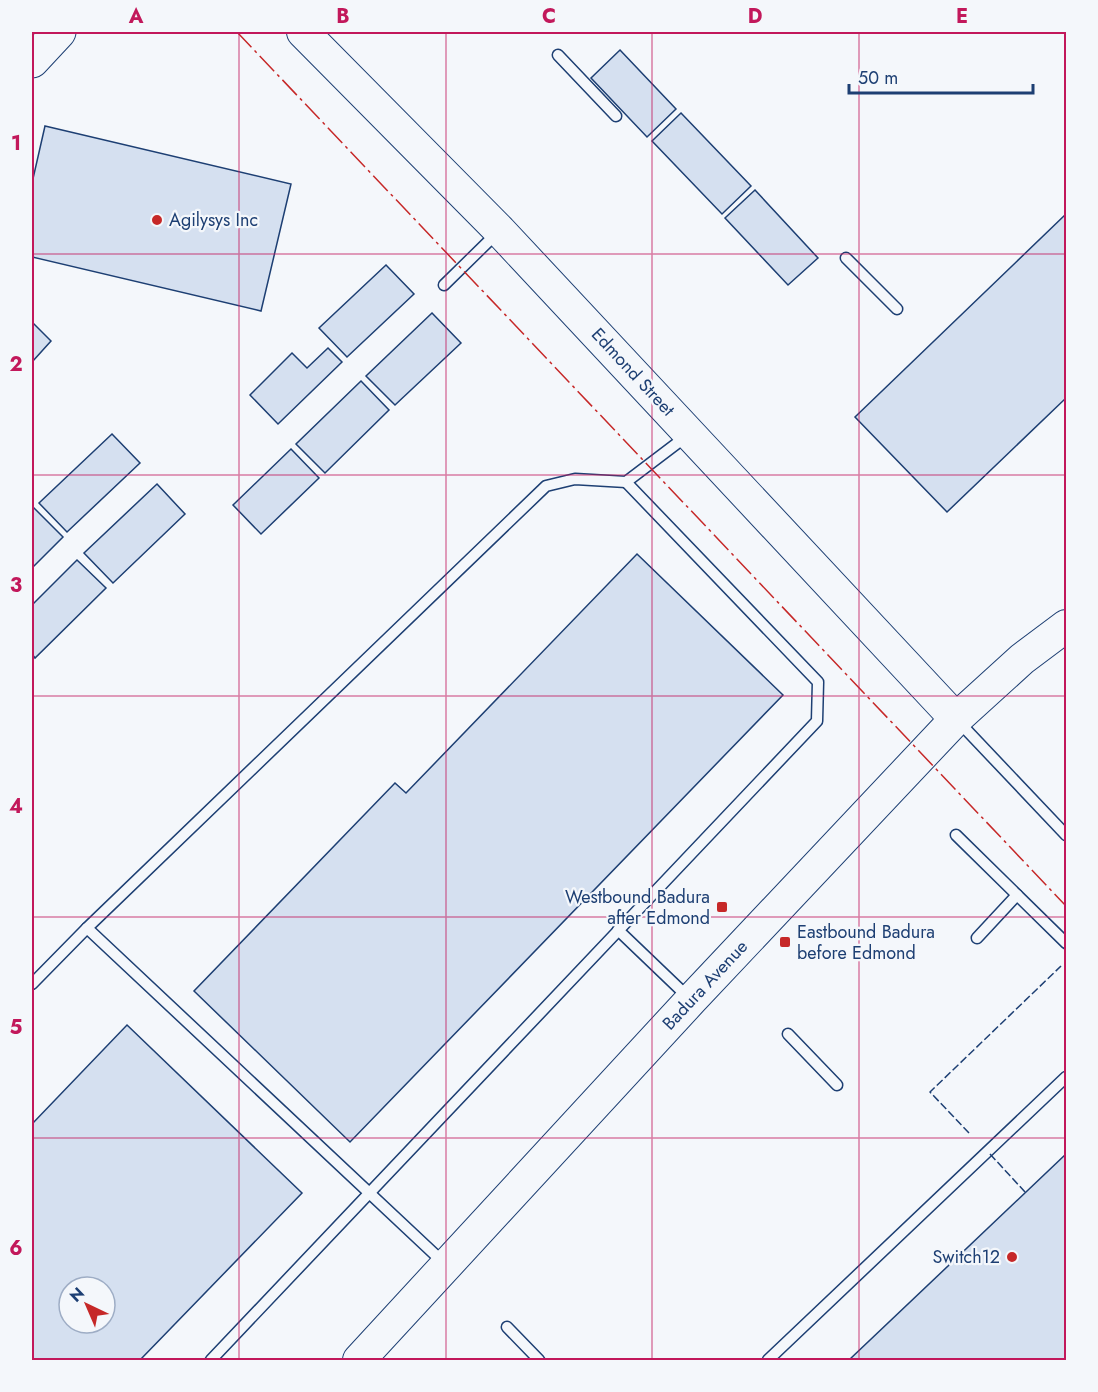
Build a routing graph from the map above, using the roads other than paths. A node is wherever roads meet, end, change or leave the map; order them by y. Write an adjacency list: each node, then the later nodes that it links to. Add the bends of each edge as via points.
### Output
1 (59, 32): 4 (main road)
2 (303, 32): 6 (main road, Edmond Street)
3 (558, 55): 5 (lane)
4 (32, 61)
5 (616, 116)
6 (500, 231): 8 (lane); 10 (main road, Edmond Street)
7 (846, 258): 9 (lane)
8 (444, 285)
9 (897, 309)
10 (690, 433): 11 (lane); 13 (main road, Edmond Street)
11 (626, 483): 17 (lane, via 575,479 546,486); 18 (lane, via 818,682 818,692 817,721)
12 (1066, 626): 13 (main road, Badura Avenue, via 1022,659)
13 (956, 719): 15 (lane); 22 (main road, Badura Avenue)
14 (956, 835): 16 (lane)
15 (1066, 835)
16 (1017, 896): 19 (lane); 20 (lane)
17 (87, 928): 21 (lane); 26 (lane)
18 (618, 930): 22 (lane); 26 (lane)
19 (977, 938)
20 (1066, 943)
21 (32, 984)
22 (691, 1000): 27 (main road, Badura Avenue)
23 (788, 1034): 25 (lane)
24 (1066, 1077): 32 (lane)
25 (837, 1085)
26 (369, 1193): 27 (lane); 29 (lane)
27 (447, 1267): 30 (main road, Badura Avenue)
28 (507, 1327): 31 (lane)
29 (211, 1360)
30 (359, 1360)
31 (539, 1360)
32 (768, 1360)

